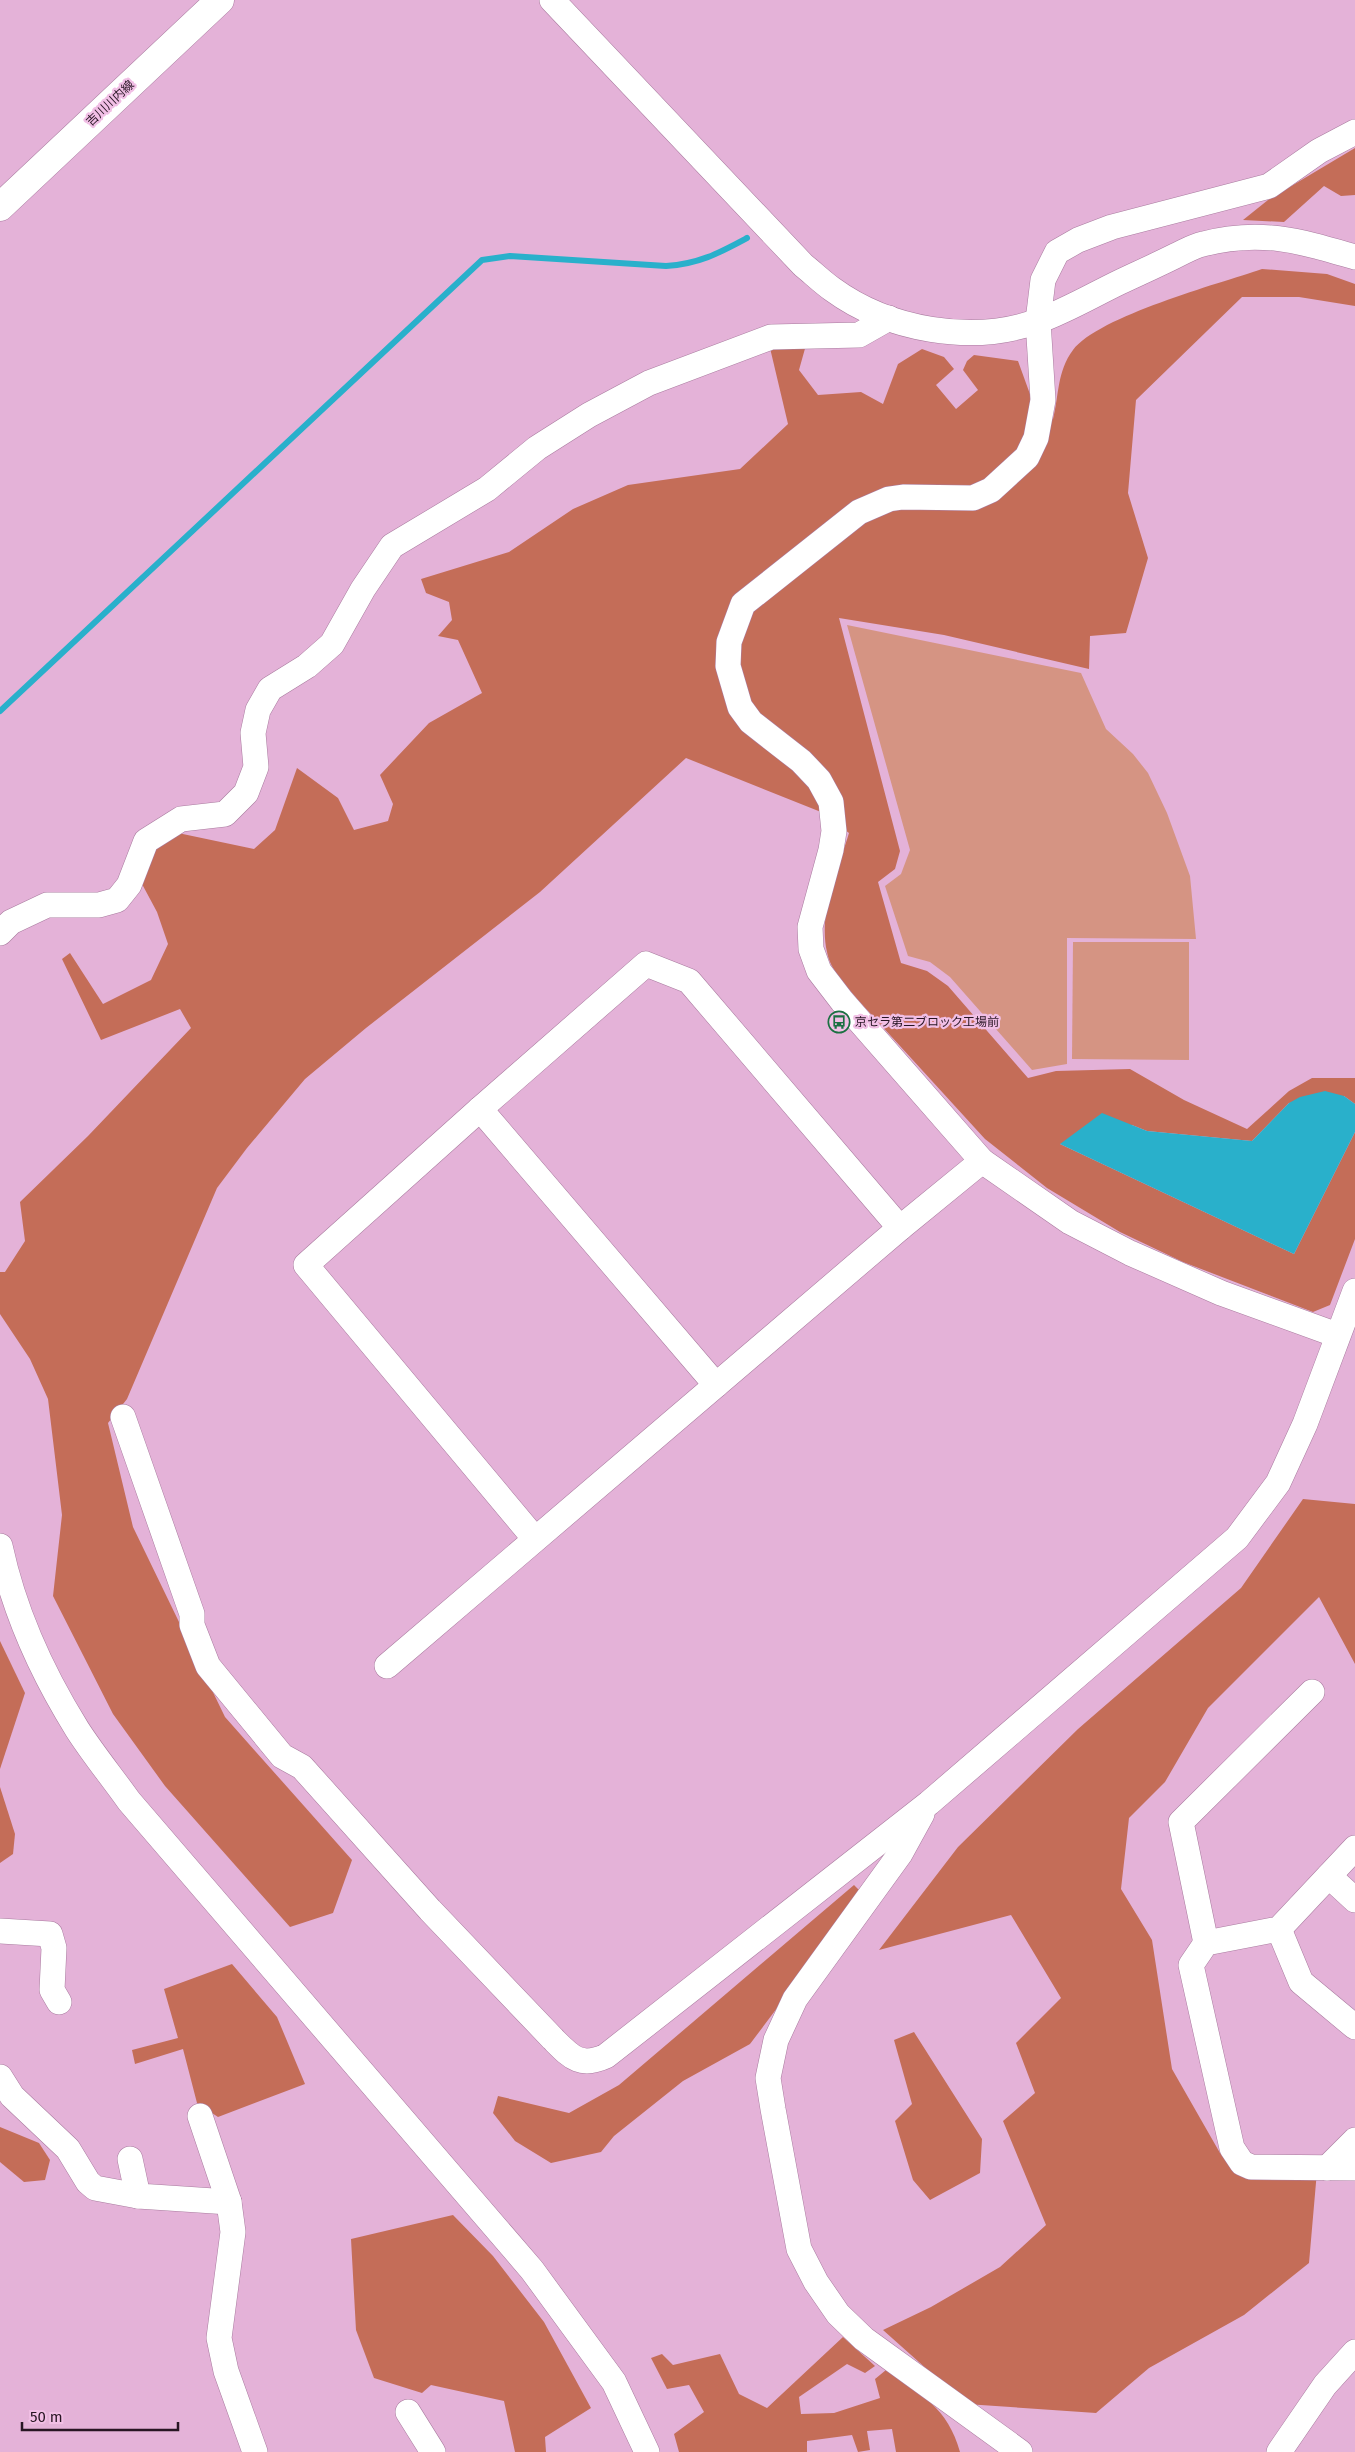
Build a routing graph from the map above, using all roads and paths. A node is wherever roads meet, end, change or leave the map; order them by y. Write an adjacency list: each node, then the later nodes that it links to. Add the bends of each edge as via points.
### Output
1 (220, 0): 4 (main road, 吉川川内線)
2 (552, 0): 6 (street, via 803,265 833,289)
3 (1355, 132): 7 (street, via 1319,151 1269,186 1112,227 1057,252 1043,280)
4 (0, 207)
5 (1355, 257): 7 (street, via 1290,239 1251,236 1202,244)
6 (889, 318): 7 (street, via 918,327 982,332); 8 (street, via 859,335 771,337 650,382 574,424 537,448 487,490 392,546 332,644 307,666 270,689 258,710 253,733 256,767 246,793 225,814 181,819 146,841 129,885 117,900 99,905 48,905 11,922)
7 (1038, 321): 10 (street, via 1043,400 1036,438 1027,457 991,490 973,498 903,497 889,499 859,512 743,604 728,642 728,666 740,707 751,722 801,761 819,780 831,802 834,831 810,927 811,949 819,971)
8 (0, 934)
9 (480, 1109): 11 (street, via 646,964 689,981); 14 (street); 16 (street, via 306,1265)
10 (982, 1161): 11 (street); 13 (street, via 1070,1222 1130,1253 1221,1293)
11 (900, 1228): 14 (street)
12 (1355, 1291): 13 (street)
13 (1337, 1335): 20 (street, via 1278,1484 1237,1538)
14 (716, 1385): 16 (street)
15 (122, 1417): 20 (street, via 208,1666 282,1756 302,1767 430,1910 571,2058 586,2062 606,2056)
16 (536, 1539): 18 (street)
17 (0, 1546): 41 (street, via 34,1652 78,1730 129,1801 532,2270 614,2382)
18 (387, 1666)
19 (1312, 1692): 26 (street, via 1181,1822)
20 (929, 1803): 42 (street, via 900,1854 796,1999 776,2040 768,2078 799,2249 816,2282 838,2314 864,2338)
21 (1355, 1848): 22 (street)
22 (1329, 1876): 23 (street); 24 (street)
23 (1355, 1900)
24 (1279, 1929): 26 (street); 28 (street, via 1301,1982)
25 (0, 1931): 27 (street, via 50,1934 54,1948 52,1990)
26 (1206, 1943): 33 (street, via 1191,1965 1232,2148 1242,2163 1251,2167)
27 (59, 2002)
28 (1355, 2027)
29 (0, 2077): 35 (street, via 12,2096 68,2149 88,2182 95,2188)
30 (200, 2116): 36 (street)
31 (1355, 2140): 33 (street)
32 (130, 2159): 35 (street)
33 (1327, 2168): 34 (street)
34 (1355, 2168)
35 (138, 2196): 36 (street)
36 (229, 2202): 39 (street, via 233,2232 220,2338 226,2371)
37 (1355, 2352): 43 (street, via 1325,2385)
38 (408, 2412): 40 (street)
39 (255, 2452)
40 (433, 2452)
41 (647, 2452)
42 (1020, 2452)
43 (1279, 2452)

